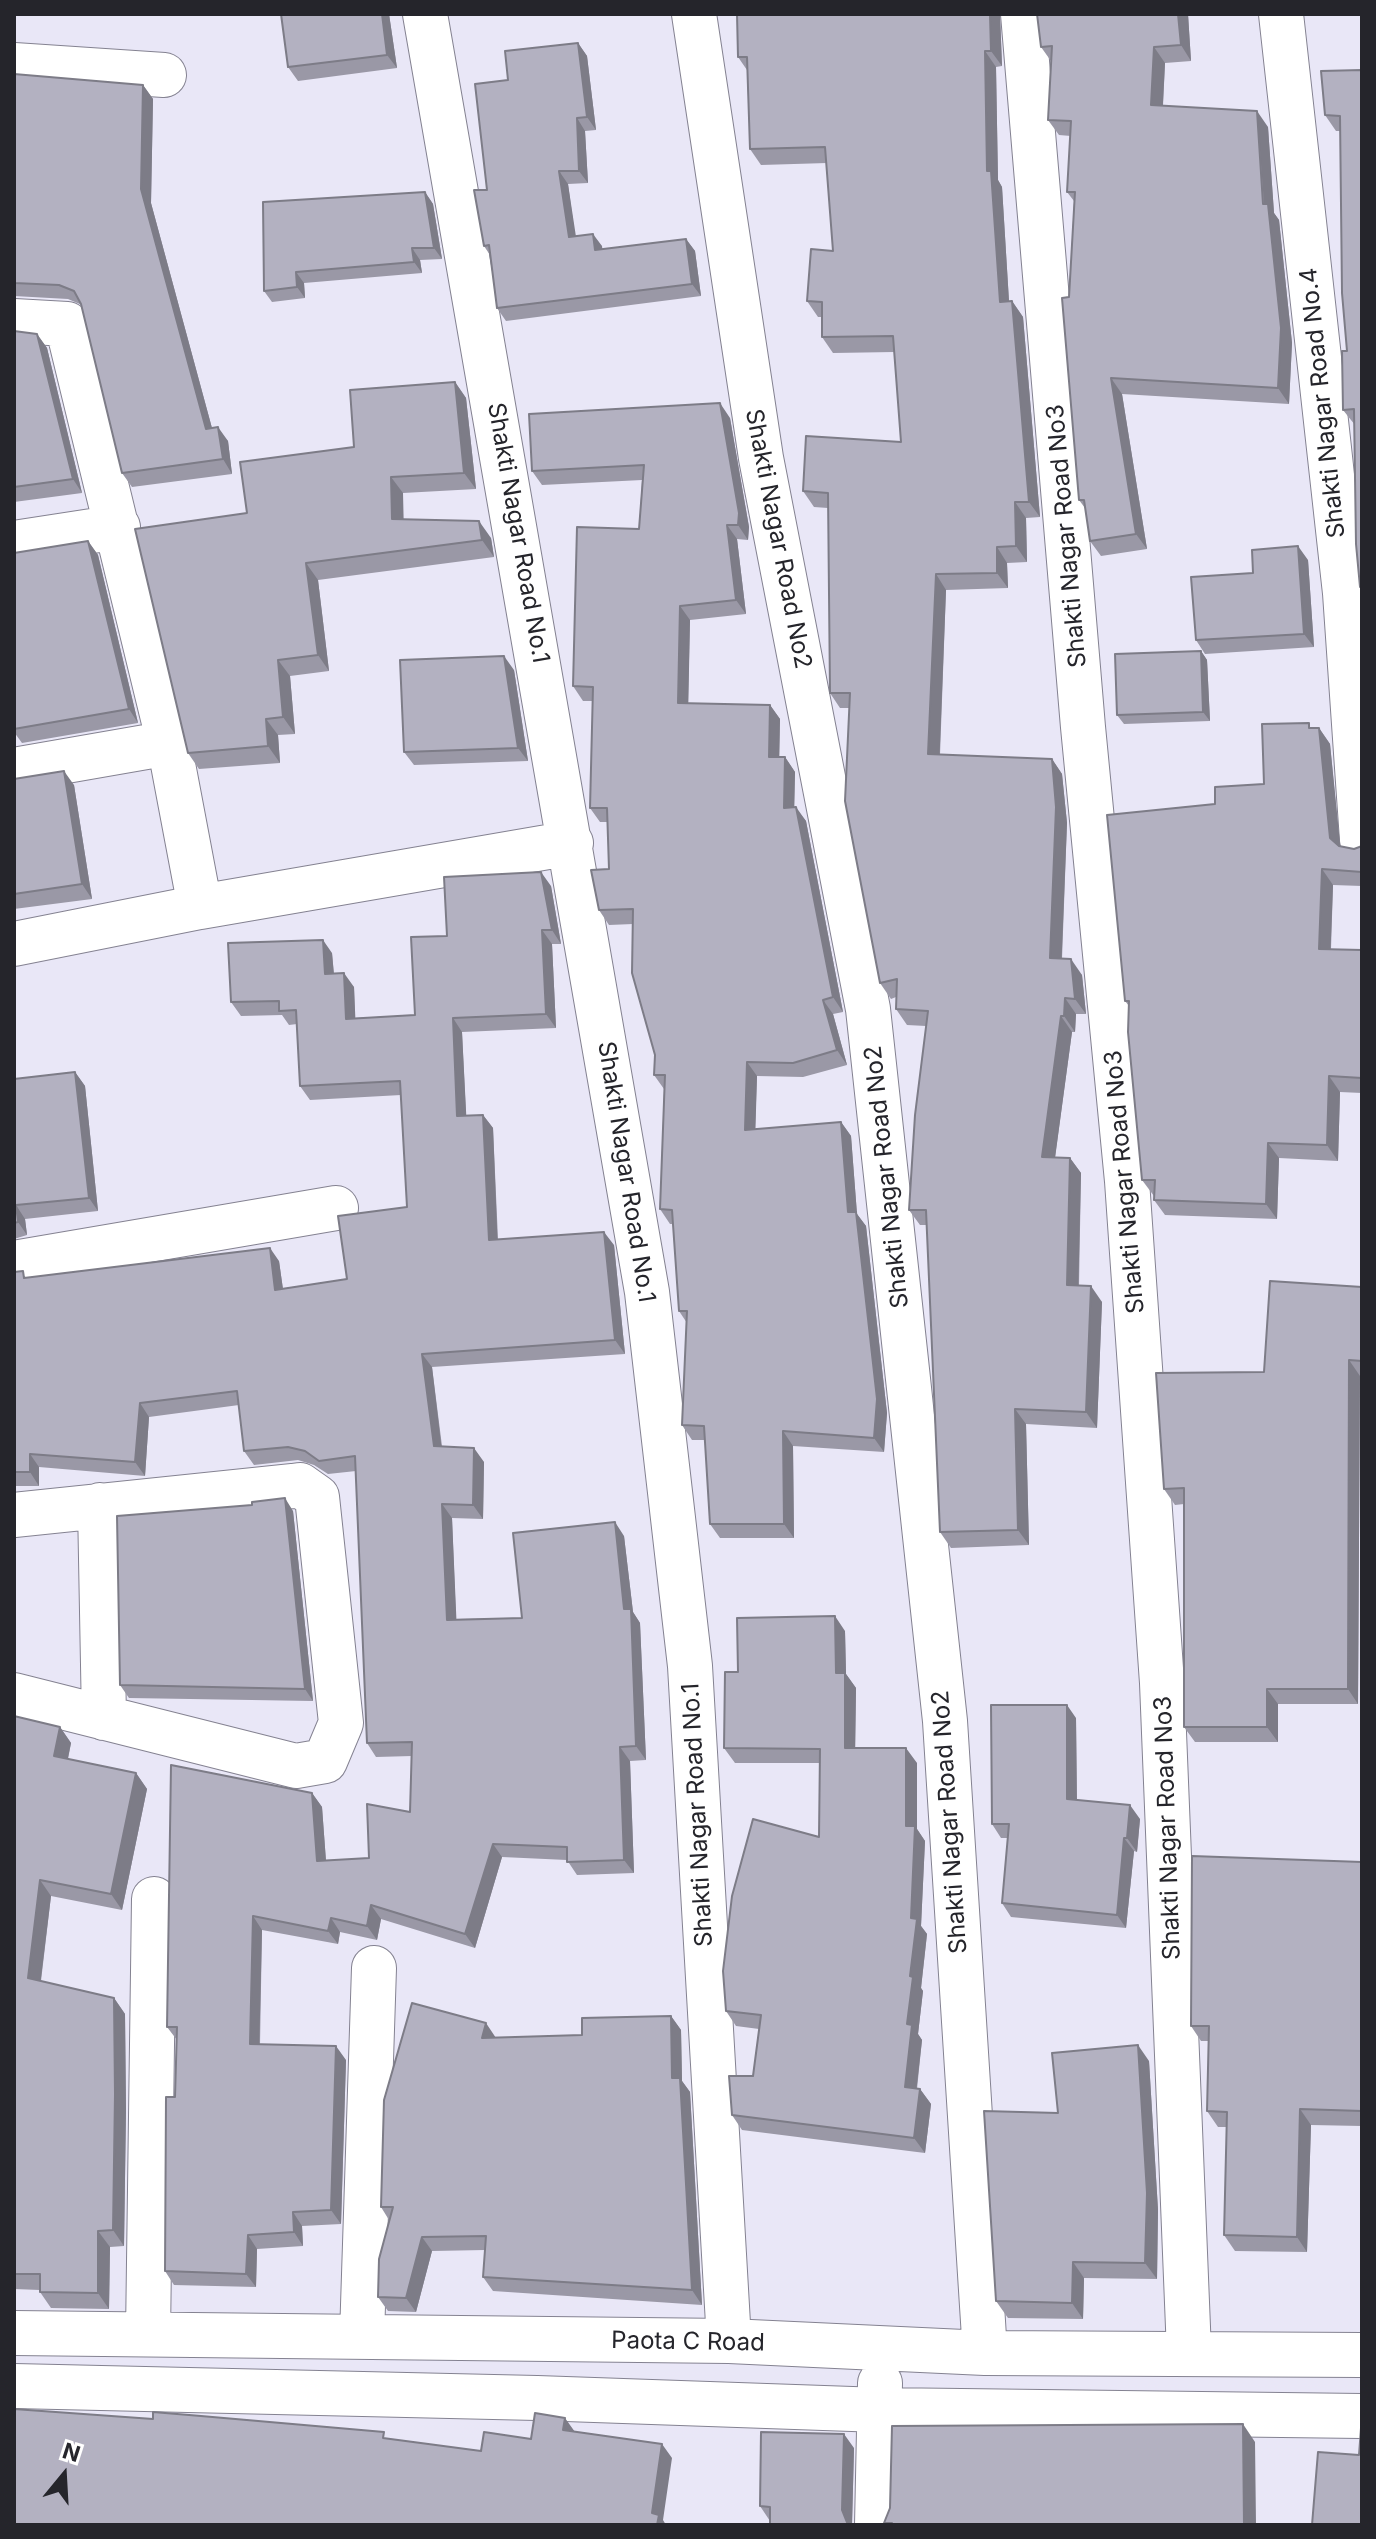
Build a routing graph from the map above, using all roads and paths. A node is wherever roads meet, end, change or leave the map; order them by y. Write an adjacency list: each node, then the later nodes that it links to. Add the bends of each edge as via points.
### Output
1 (425, 14): 13 (street, Shakti Nagar Road No.1)
2 (694, 14): 30 (street, Shakti Nagar Road No2, via 761,458 868,1009 945,1721)
3 (1023, 14): 29 (street, Shakti Nagar Road No3, via 1127,1181 1159,1636)
4 (1281, 14): 12 (street, Shakti Nagar Road No.4, via 1345,593)
5 (14, 65): 6 (street)
6 (164, 75)
7 (14, 321): 8 (street, via 67,324)
8 (118, 527): 9 (street); 10 (street)
9 (14, 543)
10 (169, 743): 11 (street); 14 (street)
11 (14, 770)
12 (1362, 840)
13 (571, 843): 14 (street); 27 (street, Shakti Nagar Road No.1, via 647,1292 690,1666)
14 (200, 907): 15 (street)
15 (14, 944)
16 (336, 1208): 17 (street)
17 (14, 1263)
18 (100, 1505): 19 (street); 21 (street); 21 (street, via 293,1486 311,1491 317,1497 341,1723 325,1761 296,1766)
19 (14, 1515)
20 (14, 1695): 21 (street)
21 (104, 1718)
22 (154, 1899): 25 (street)
23 (374, 1968): 26 (street)
24 (14, 2333): 25 (street, Paota C Road)
25 (148, 2334): 26 (street, Paota C Road)
26 (362, 2336): 27 (street, Paota C Road)
27 (729, 2341): 28 (street, Paota C Road)
28 (880, 2349): 30 (street, Paota C Road); 33 (street)
29 (1189, 2352): 30 (street, Paota C Road); 31 (street, Paota C Road)
30 (985, 2353)
31 (1362, 2355)
32 (14, 2386): 33 (street)
33 (881, 2410): 34 (street); 35 (street)
34 (1362, 2416)
35 (877, 2525)

